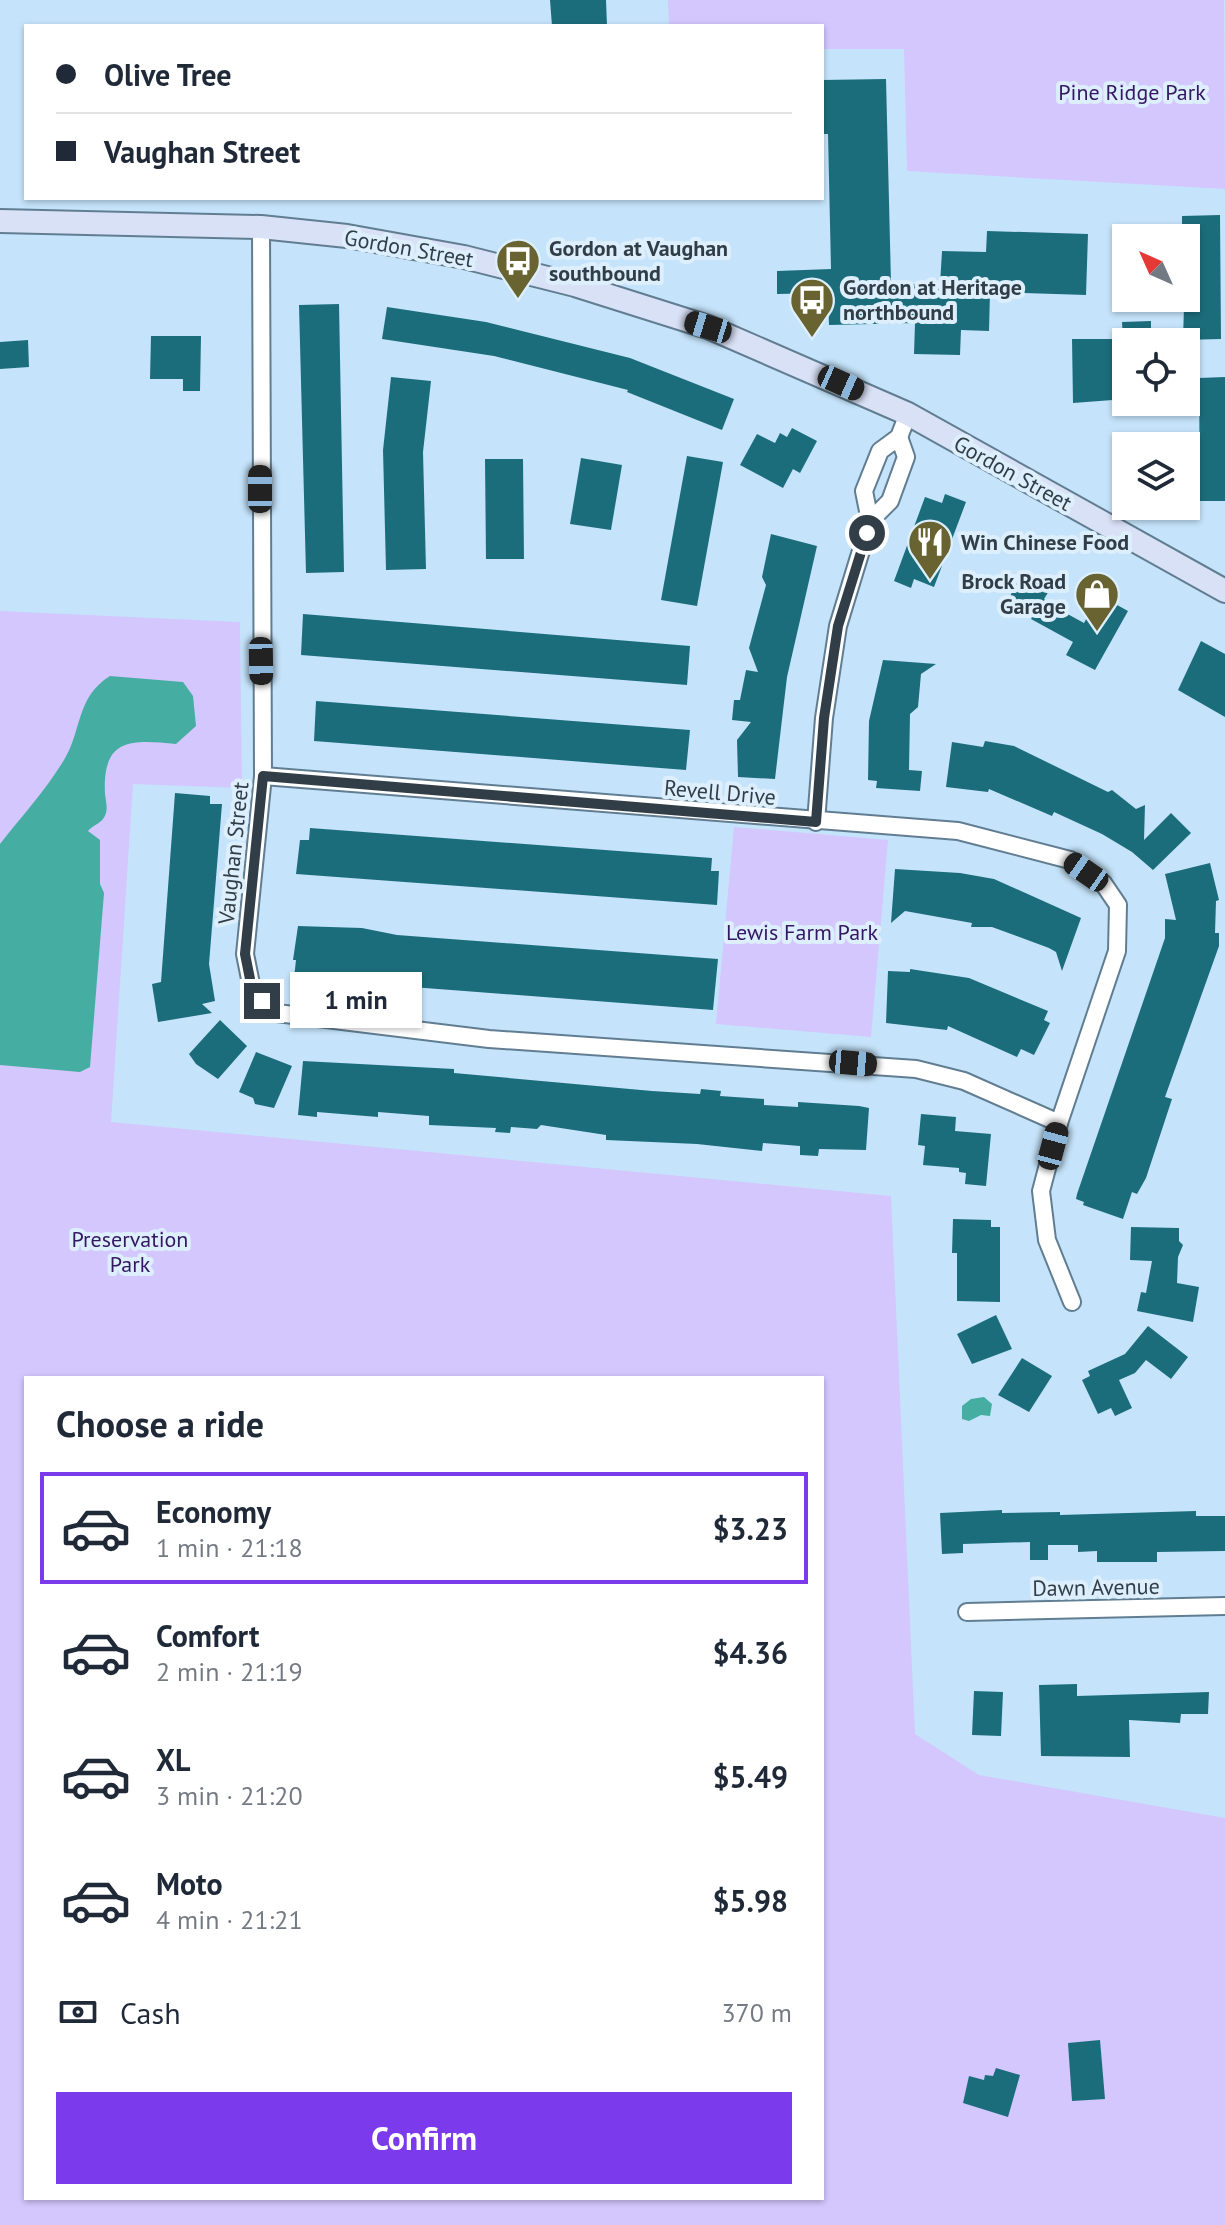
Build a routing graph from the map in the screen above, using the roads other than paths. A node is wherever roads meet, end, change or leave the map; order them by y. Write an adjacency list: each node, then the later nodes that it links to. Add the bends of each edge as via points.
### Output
1 (0, 221): 2 (main road, Gordon Street)
2 (261, 227): 3 (main road, Gordon Street, via 464,257 575,285 708,327); 7 (street, Vaughan Street)
3 (908, 414): 4 (street); 6 (main road, Gordon Street)
4 (899, 437): 5 (street, via 906,457 890,501); 5 (street, via 880,451 864,491)
5 (870, 521): 8 (street, via 838,626)
6 (1225, 591)
7 (263, 776): 8 (street, Revell Drive); 9 (street, Vaughan Street, via 245,954 251,984 277,1013 489,1039 916,1069 964,1081)
8 (816, 822): 9 (street, Revell Drive, via 958,831 1070,860 1103,883 1118,905 1117,951)
9 (1059, 1123): 10 (street, Revell Drive, via 1041,1191 1047,1240)
10 (1072, 1302)
11 (1225, 1606): 12 (street, Dawn Avenue)
12 (967, 1612)

